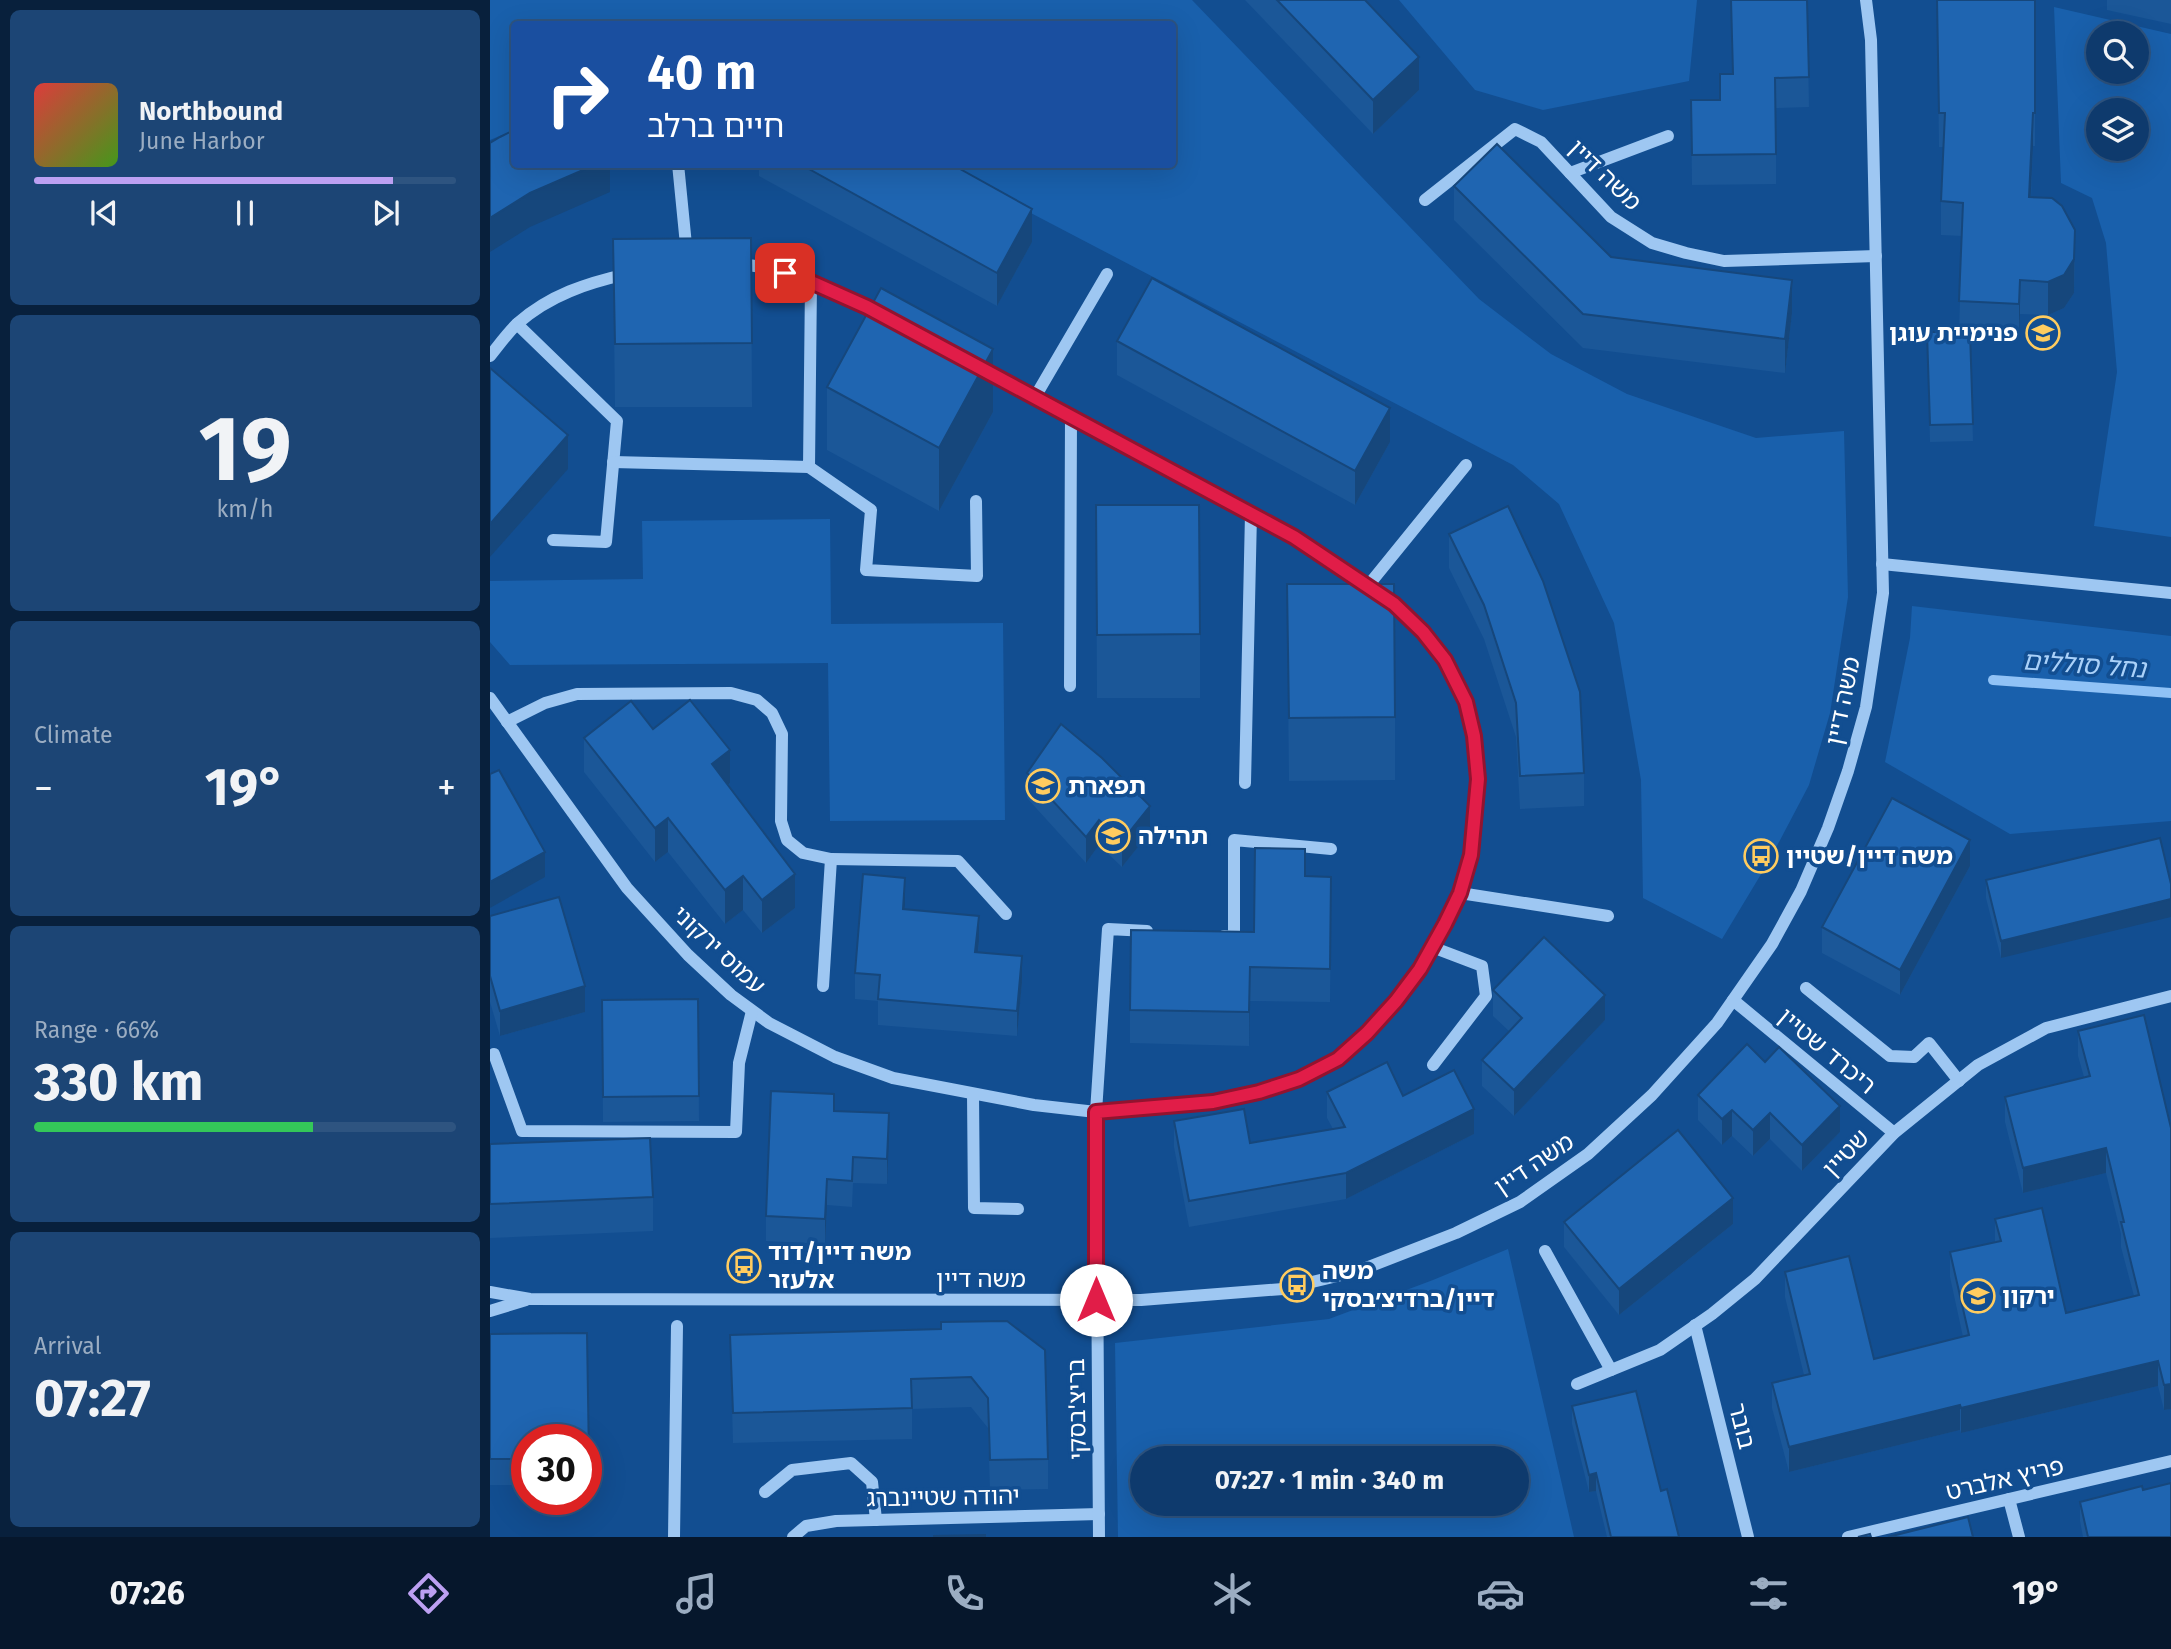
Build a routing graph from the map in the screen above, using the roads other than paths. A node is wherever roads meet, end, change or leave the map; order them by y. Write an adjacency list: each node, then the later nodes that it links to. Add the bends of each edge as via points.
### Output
1 (1866, 0): 3 (street, משה דיין)
2 (1874, 0): 3 (street, משה דיין)
3 (1871, 40): 8 (street, משה דיין)
4 (1668, 136): 6 (street)
5 (679, 168): 10 (street, via 693,264)
6 (1570, 173): 7 (street, משה דיין, via 1541,142 1515,129); 8 (street, משה דיין, via 1611,218 1652,243 1686,253 1724,261)
7 (1426, 200)
8 (1876, 256): 26 (street, משה דיין)
9 (721, 263): 13 (street, via 759,265)
10 (674, 265)
11 (638, 271): 15 (street, via 550,299)
12 (1107, 274): 18 (street)
13 (811, 282): 14 (street); 22 (street)
14 (891, 320)
15 (517, 324): 16 (street); 20 (street, via 617,421)
16 (490, 356)
17 (975, 365): 18 (street, עמוס ירקוני)
18 (1035, 397): 19 (street, עמוס ירקוני)
19 (1071, 416): 24 (street, עמוס ירקוני); 29 (street)
20 (613, 462): 22 (street); 25 (street, via 606,542)
21 (1466, 465): 27 (street)
22 (810, 467): 23 (street, via 871,510 866,570 977,576)
23 (976, 501)
24 (1251, 514): 27 (street, עמוס ירקוני); 32 (street)
25 (553, 540)
26 (1882, 564): 28 (street); 44 (street, משה דיין, via 1883,593 1866,707 1848,772 1801,891)
27 (1367, 587): 35 (street, עמוס ירקוני, via 1394,604 1423,632 1445,660 1466,702 1478,779 1471,855)
28 (2171, 593)
29 (1070, 687)
30 (490, 698): 31 (street, עמוס ירקוני)
31 (507, 722): 34 (street, via 545,703 577,694 731,693 757,700 772,713 782,734 781,821 787,840 803,853); 45 (street, עמוס ירקוני, via 627,888 688,955)
32 (1245, 783)
33 (1331, 849): 39 (street, via 1234,840 1234,937)
34 (831, 859): 36 (street, via 958,861); 41 (street)
35 (1460, 893): 37 (street); 40 (street, עמוס ירקוני)
36 (1006, 914)
37 (1608, 916)
38 (1159, 932): 50 (street, בריצ'בסקי, via 1108,929)
39 (1209, 935)
40 (1432, 947): 47 (street, via 1482,966 1486,996); 50 (street, עמוס ירקוני, via 1396,1001 1367,1033 1338,1059 1309,1074 1213,1102)
41 (823, 986)
42 (1805, 988): 48 (street, via 1890,1056 1914,1057 1929,1043)
43 (2171, 996): 48 (street, שטיין, via 2046,1028 1978,1065)
44 (1733, 1000): 51 (street, ריכרד שטיין); 56 (street, משה דיין, via 1651,1096 1588,1154 1520,1202 1456,1233 1358,1271 1283,1289)
45 (752, 1011): 46 (street, via 739,1063 736,1132 522,1131); 49 (street, עמוס ירקוני, via 835,1057 893,1078)
46 (494, 1054)
47 (1433, 1065)
48 (1959, 1081): 51 (street, שטיין)
49 (973, 1094): 50 (street, עמוס ירקוני); 52 (street, via 974,1208)
50 (1096, 1112): 56 (street, בריצ'בסקי)
51 (1894, 1133): 58 (street, שטיין, via 1755,1279)
52 (1018, 1209)
53 (1545, 1251): 60 (street)
54 (490, 1292): 55 (street, משה דיין)
55 (530, 1299): 56 (street, משה דיין); 57 (street, משה דיין)
56 (1096, 1300): 65 (street, בריצ'בסקי)
57 (490, 1311)
58 (1695, 1325): 60 (street, שטיין, via 1660,1350); 70 (street, בובר)
59 (677, 1326): 67 (street)
60 (1611, 1370): 61 (street, שטיין)
61 (1577, 1384)
62 (2171, 1461): 64 (street, פריץ אלברט)
63 (765, 1492): 66 (street, via 792,1469 851,1463 872,1482)
64 (2009, 1499): 71 (street, פריץ אלברט); 72 (street)
65 (1099, 1514): 66 (street, יהודה שטיינברג); 69 (street, בריצ'בסקי)
66 (876, 1520): 68 (street, יהודה שטיינברג, via 806,1526)
67 (674, 1537)
68 (793, 1537)
69 (1099, 1537)
70 (1748, 1537)
71 (1848, 1537)
72 (2019, 1537)

